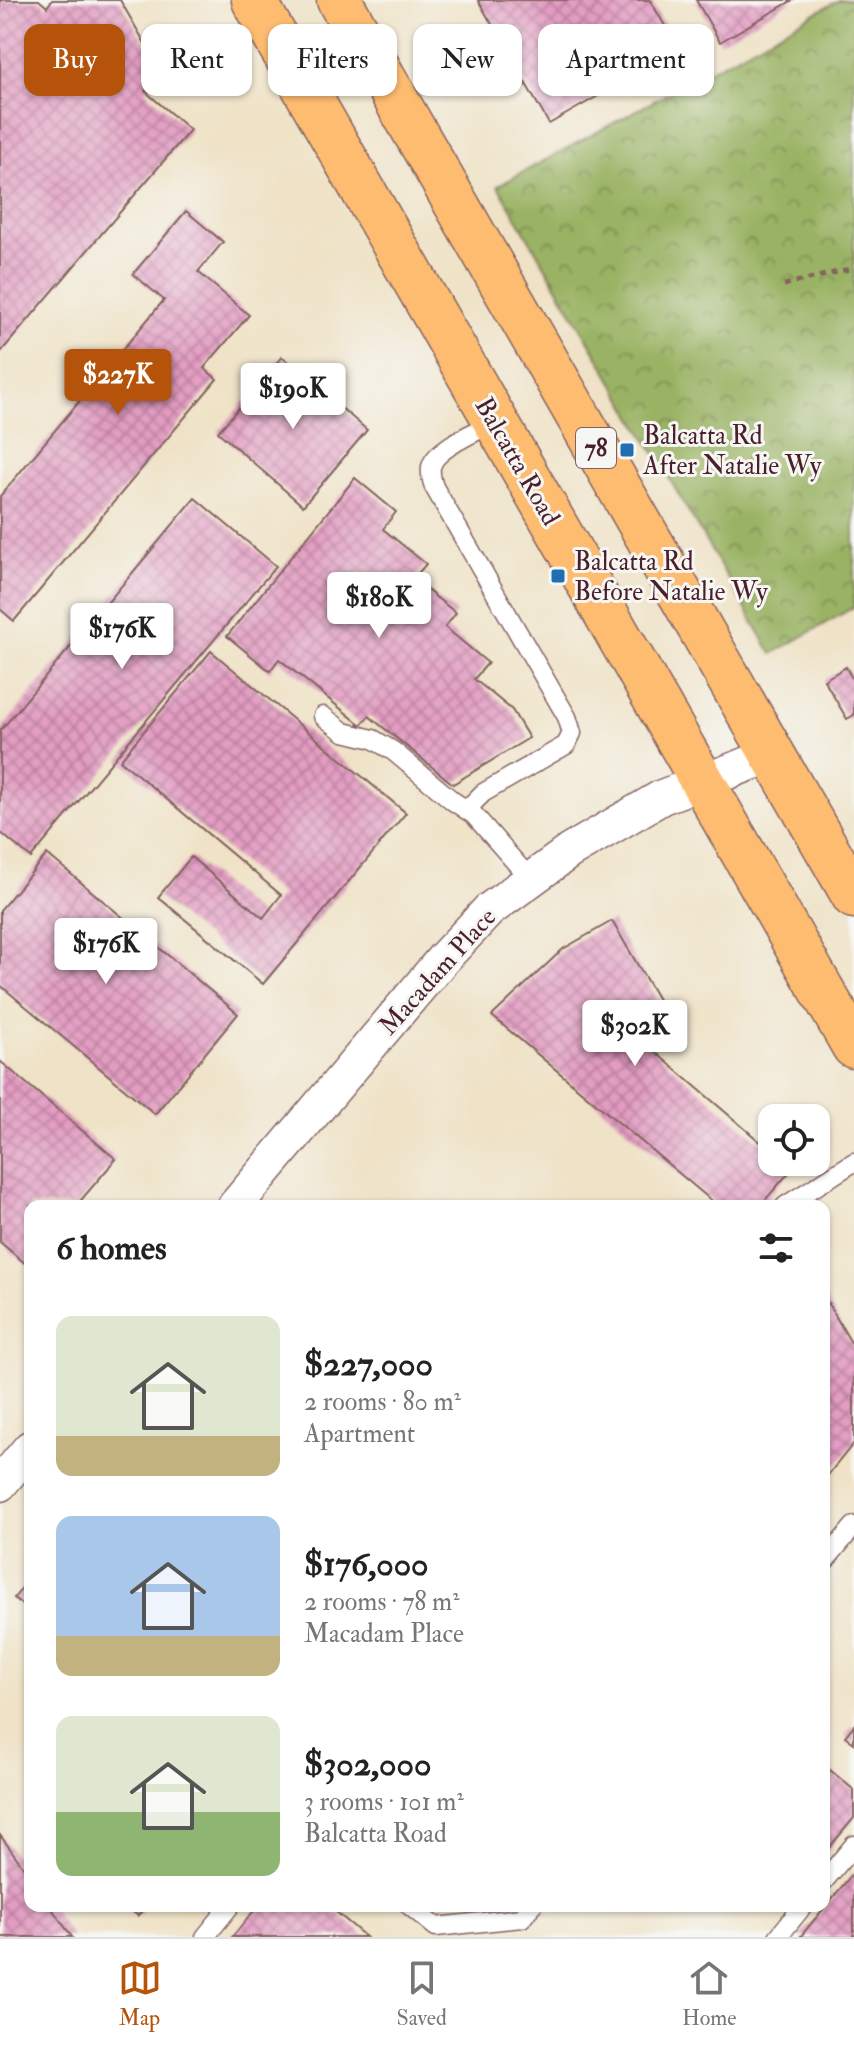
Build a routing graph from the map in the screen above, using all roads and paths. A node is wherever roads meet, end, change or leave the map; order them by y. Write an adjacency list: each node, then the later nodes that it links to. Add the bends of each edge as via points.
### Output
1 (254, 0): 5 (main road, Balcatta Road)
2 (339, 0): 7 (main road, 78)
3 (854, 268): 4 (path)
4 (784, 285)
5 (496, 422): 8 (main road, Balcatta Road); 9 (lane, via 444,450 434,459 431,475 572,733 566,745 483,793)
6 (323, 716): 9 (lane, via 344,732 393,751)
7 (772, 755): 8 (street, Macadam Place); 11 (main road, 78)
8 (702, 780): 10 (street, Macadam Place, via 653,802); 12 (main road, Balcatta Road)
9 (466, 810): 10 (lane)
10 (530, 879): 14 (street, Macadam Place, via 476,922)
11 (854, 896)
12 (854, 1046)
13 (854, 1162): 15 (lane)
14 (240, 1200)
15 (794, 1200)
16 (24, 1455): 17 (street)
17 (0, 1484)
18 (854, 1526): 19 (lane)
19 (830, 1555)
20 (854, 1845): 21 (lane)
21 (830, 1874)
22 (225, 1912): 26 (lane)
23 (417, 1912): 24 (lane, via 436,1927 522,1918)
24 (527, 1912)
25 (798, 1912): 27 (lane)
26 (205, 1937)
27 (778, 1937)

